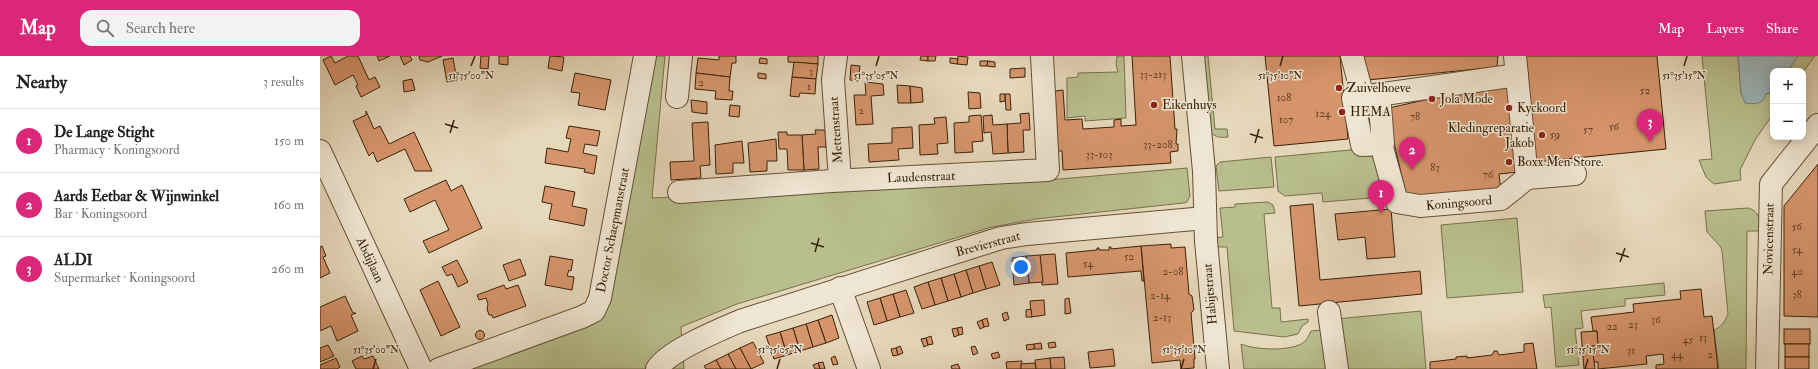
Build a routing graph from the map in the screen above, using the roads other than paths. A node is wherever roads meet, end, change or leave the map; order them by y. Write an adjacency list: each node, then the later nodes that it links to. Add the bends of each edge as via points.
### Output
1 (645, 56): 20 (street, Doctor Schaepmanstraat, via 600,298 594,311)
2 (681, 56): 9 (street)
3 (836, 56): 14 (street, Mettenstraat, via 833,80)
4 (1042, 56): 14 (street, Laudenstraat, via 1048,170)
5 (1193, 56): 16 (street, via 1204,171)
6 (1352, 56): 8 (street, Koningsoord)
7 (1516, 66): 8 (street); 13 (street)
8 (1371, 95): 13 (street, Koningsoord, via 1397,202 1420,206 1501,199)
9 (677, 97)
10 (1818, 126): 25 (street, Novicenstraat, via 1771,184)
11 (320, 151): 19 (street, Abdijlaan)
12 (1575, 174): 13 (street)
13 (1527, 178)
14 (840, 180): 15 (street, Laudenstraat)
15 (679, 192)
16 (1205, 218): 17 (street, Brevierstraat, via 1001,238); 23 (street, Habijtstraat)
17 (840, 288): 21 (street, Brevierstraat, via 740,321 676,353); 22 (street)
18 (1329, 312): 24 (street)
19 (421, 369)
20 (440, 369)
21 (656, 369)
22 (869, 369)
23 (1218, 369)
24 (1337, 369)
25 (1767, 369)

